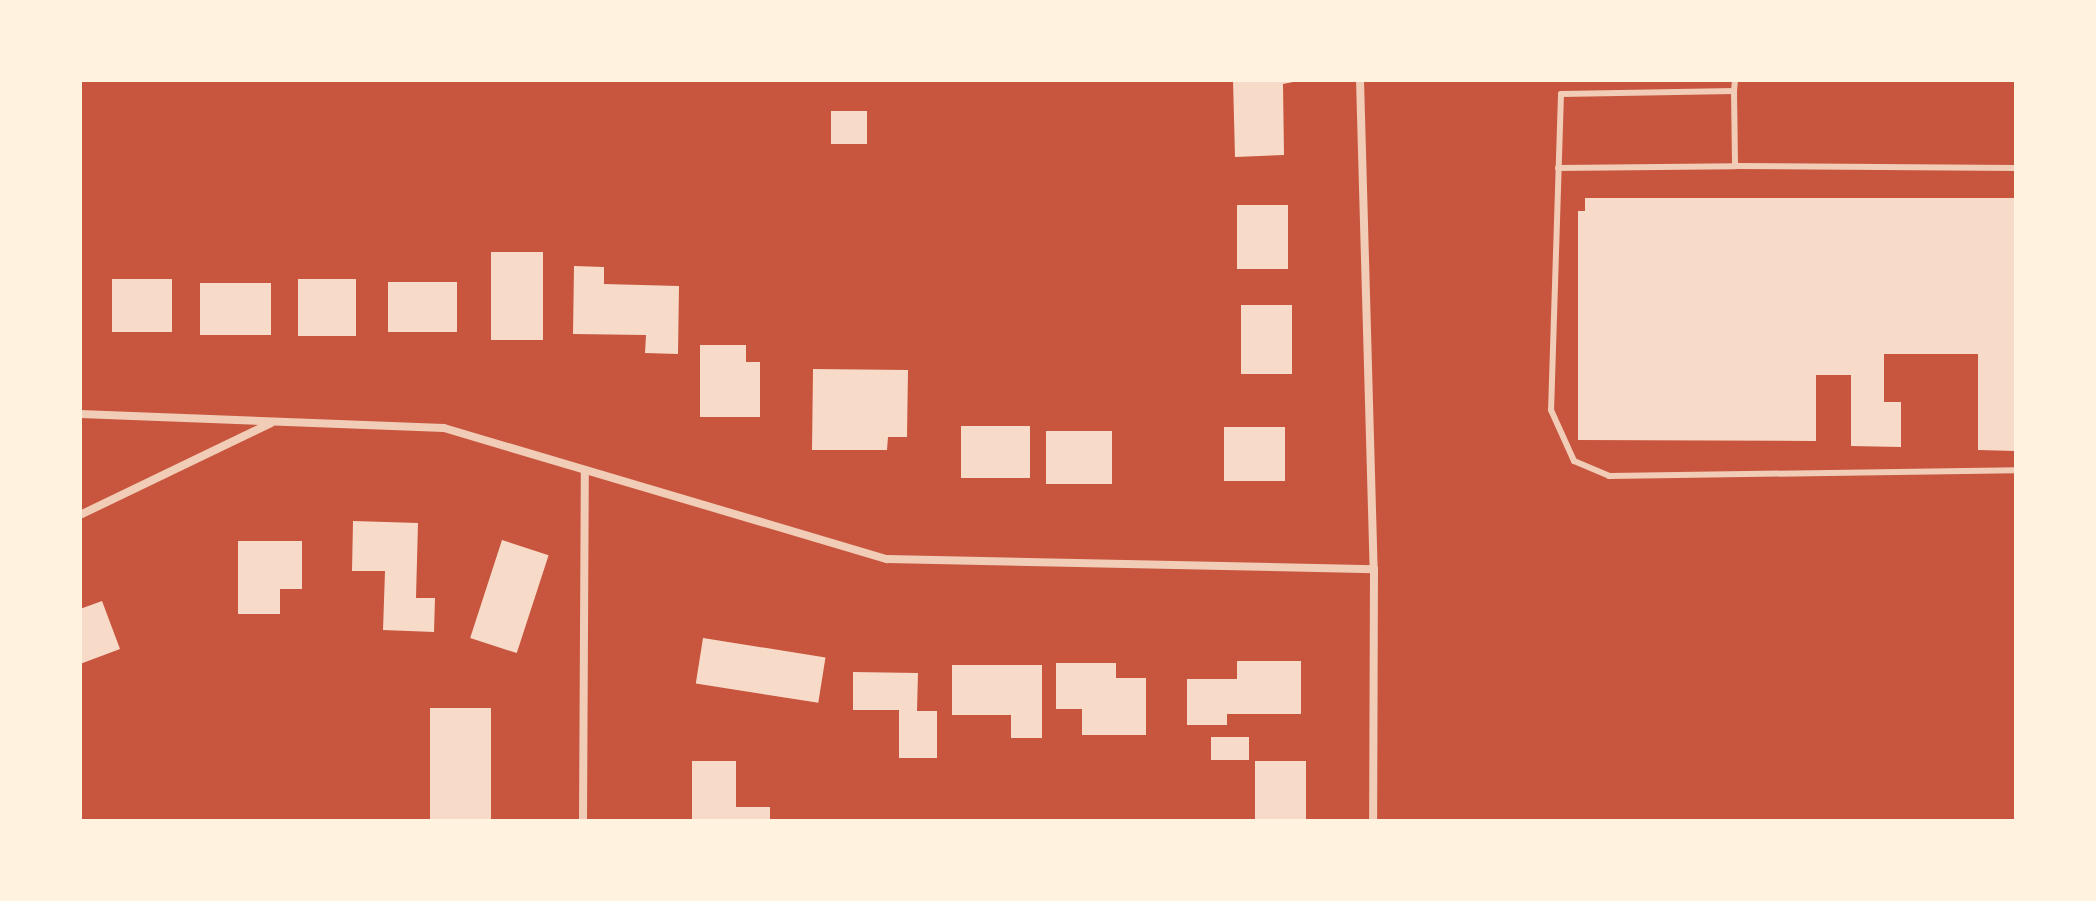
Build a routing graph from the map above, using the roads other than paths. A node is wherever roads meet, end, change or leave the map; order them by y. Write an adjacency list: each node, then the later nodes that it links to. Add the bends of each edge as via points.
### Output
1 (1360, 80): 12 (street)
2 (1735, 80): 3 (lane)
3 (1734, 91): 4 (lane); 5 (lane, via 1561,94)
4 (1735, 166): 5 (lane); 6 (lane)
5 (1558, 168): 10 (lane, via 1551,410 1574,461 1609,476)
6 (2016, 168)
7 (80, 414): 8 (street)
8 (272, 423): 9 (street, via 444,428); 11 (street)
9 (585, 470): 12 (street, via 887,559); 13 (street)
10 (2016, 470)
11 (80, 515)
12 (1374, 569): 14 (street)
13 (583, 821)
14 (1373, 821)

